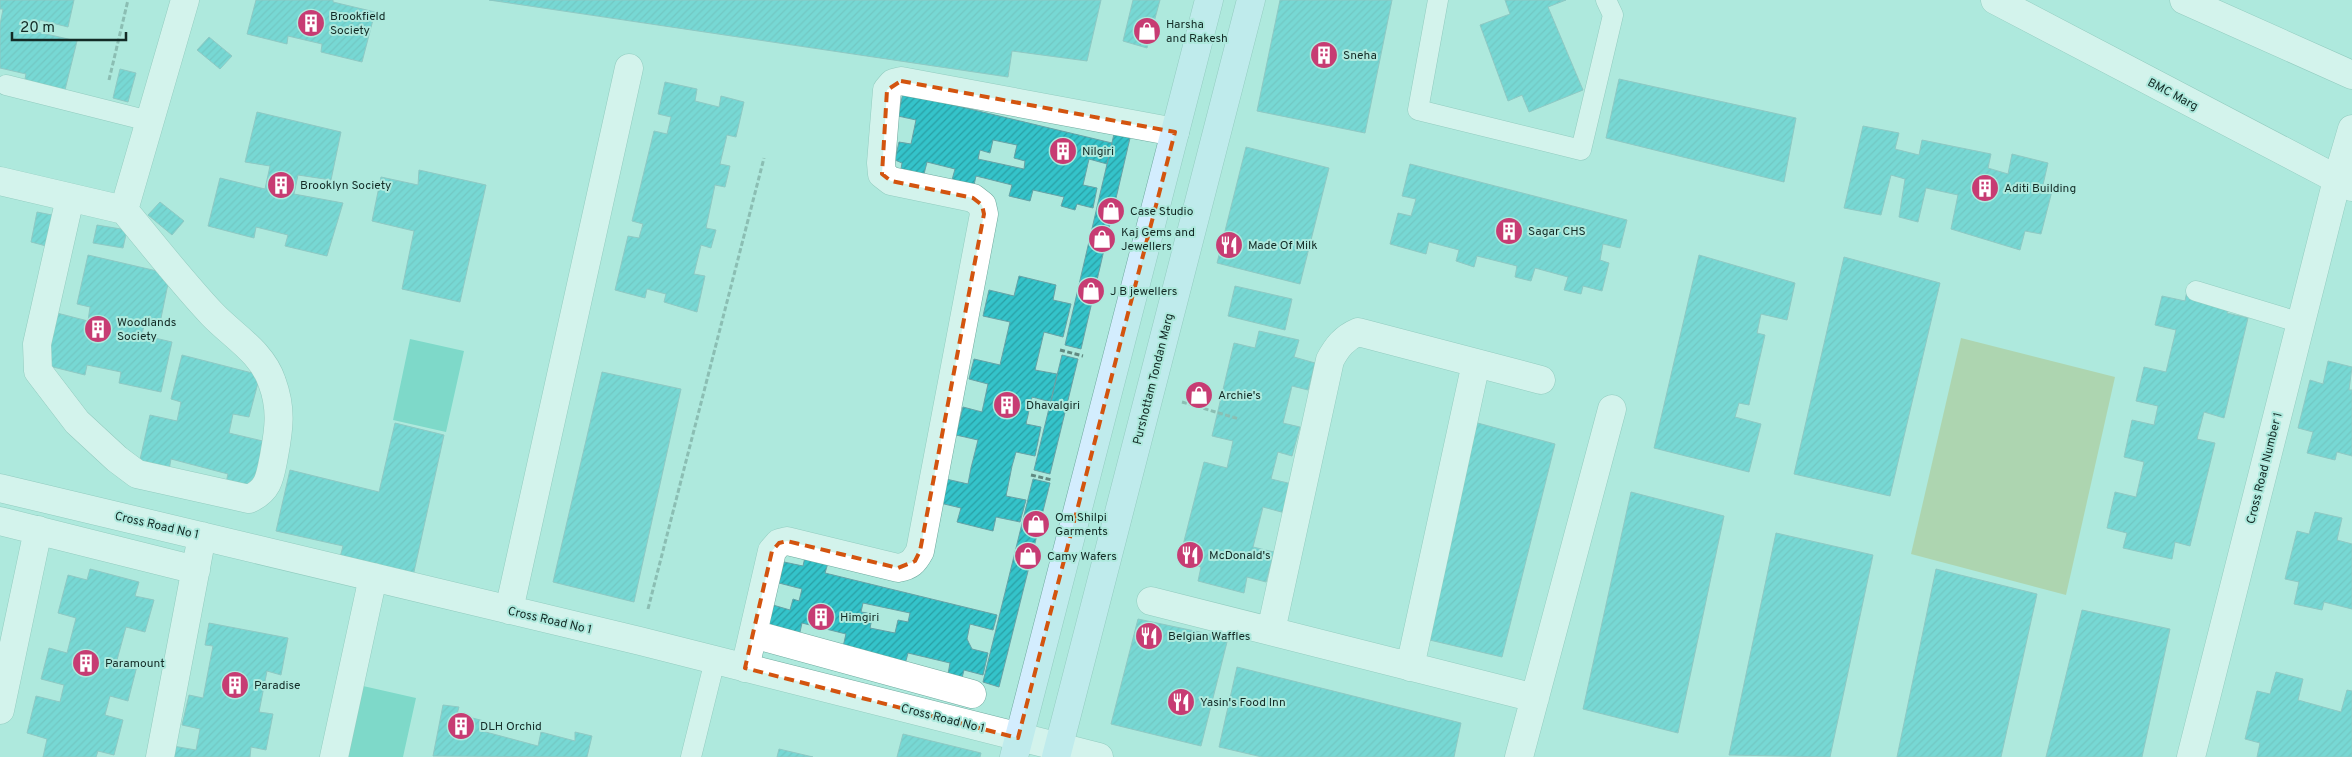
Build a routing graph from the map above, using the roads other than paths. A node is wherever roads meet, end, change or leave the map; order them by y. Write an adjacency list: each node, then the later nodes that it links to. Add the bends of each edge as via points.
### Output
1 (185, 0): 11 (street)
2 (1209, 0): 13 (main road)
3 (1251, 0): 40 (main road, Purshottam Tondan Marg)
4 (1438, 0): 5 (lane, via 1418,110 1580,150 1613,15)
5 (1606, 0)
6 (1995, 0): 15 (street, BMC Marg)
7 (2184, 0): 9 (street)
8 (629, 68): 30 (street)
9 (2352, 74)
10 (6, 85): 11 (lane)
11 (149, 121): 17 (street)
12 (2352, 129): 15 (street, Cross Road Number 1)
13 (1175, 132): 32 (street, via 901,81 893,83 887,90 882,174 890,181 973,198 982,206 984,214 920,551 915,561 907,567 898,568 787,541 779,543 772,551); 39 (main road)
14 (0, 181): 16 (street)
15 (2345, 183): 19 (street, Cross Road Number 1)
16 (70, 198): 17 (street); 17 (street, via 37,344 38,371 77,422 137,474 249,499 267,485 280,420 272,382 261,362 208,309)
17 (124, 210)
18 (2196, 290): 19 (lane)
19 (2301, 324): 46 (street, Cross Road Number 1)
20 (1476, 363): 21 (street); 31 (street, via 1358,332 1338,346 1330,360); 34 (street)
21 (1541, 380)
22 (1612, 409): 37 (street)
23 (0, 488): 26 (street, Cross Road No 1)
24 (0, 521): 25 (street)
25 (38, 530): 27 (street); 38 (street)
26 (202, 536): 27 (street); 28 (street, Cross Road No 1)
27 (196, 570): 42 (street)
28 (373, 577): 30 (street, Cross Road No 1); 43 (street)
29 (1152, 602): 31 (street)
30 (509, 610): 33 (street, Cross Road No 1)
31 (1271, 631): 34 (street)
32 (753, 634): 35 (street); 36 (street)
33 (715, 660): 35 (street, Cross Road No 1); 44 (lane)
34 (1410, 667): 37 (street)
35 (745, 668): 39 (street, Cross Road No 1)
36 (972, 694)
37 (1535, 698): 41 (street)
38 (0, 710)
39 (1016, 747): 40 (street, Cross Road No 1)
40 (1057, 752): 45 (street, Cross Road No 1)
41 (1527, 755)
42 (160, 757)
43 (334, 757)
44 (691, 757)
45 (1099, 757)
46 (2191, 757)

